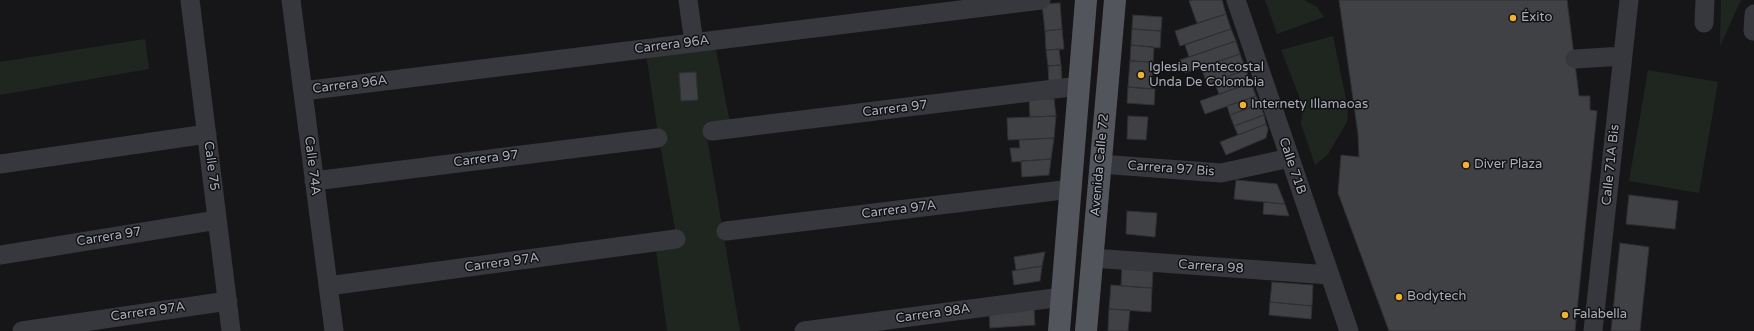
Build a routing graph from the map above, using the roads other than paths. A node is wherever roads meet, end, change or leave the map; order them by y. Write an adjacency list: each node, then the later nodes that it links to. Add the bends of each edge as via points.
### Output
1 (190, 0): 17 (street, Calle 75)
2 (291, 0): 15 (street, Calle 74A)
3 (688, 0): 11 (street)
4 (1041, 0): 11 (street, Carrera 96A)
5 (1086, 0): 14 (main road, Avenida Calle 72)
6 (1115, 0): 21 (main road, Avenida Calle 72)
7 (1236, 0): 19 (street, Calle 71B)
8 (1629, 0): 12 (street, Calle 71A Bis)
9 (1705, 0): 10 (street)
10 (1704, 24)
11 (694, 43): 15 (street, Carrera 96A)
12 (1623, 56): 13 (street); 40 (street, Calle 71A Bis, via 1598,216)
13 (1574, 59)
14 (1079, 86): 16 (street, Carrera 97); 23 (main road, Avenida Calle 72)
15 (303, 91): 22 (street, Calle 74A)
16 (712, 131)
17 (207, 134): 20 (street); 24 (street, Calle 75)
18 (658, 138): 22 (street, Carrera 97)
19 (1290, 158): 21 (street, Carrera 97 Bis, via 1221,173); 29 (street, Calle 71B)
20 (0, 164)
21 (1100, 164): 28 (main road, Avenida Calle 72)
22 (314, 181): 30 (street, Calle 74A)
23 (1071, 190): 25 (street, Carrera 97A); 31 (main road, Avenida Calle 72)
24 (217, 220): 27 (street, Carrera 97); 32 (street, Calle 75)
25 (726, 232)
26 (676, 239): 30 (street, Carrera 97A)
27 (0, 255)
28 (1092, 258): 29 (street, Carrera 98); 38 (main road, Avenida Calle 72)
29 (1330, 275): 39 (street, Calle 71B)
30 (328, 286): 35 (street, Calle 74A)
31 (1062, 297): 36 (street, Carrera 98A); 37 (main road, Avenida Calle 72)
32 (228, 301): 33 (street, Carrera 97A); 34 (street, Calle 75)
33 (22, 331)
34 (231, 331)
35 (334, 331)
36 (804, 331)
37 (1059, 331)
38 (1086, 331)
39 (1349, 331)
40 (1593, 331)

